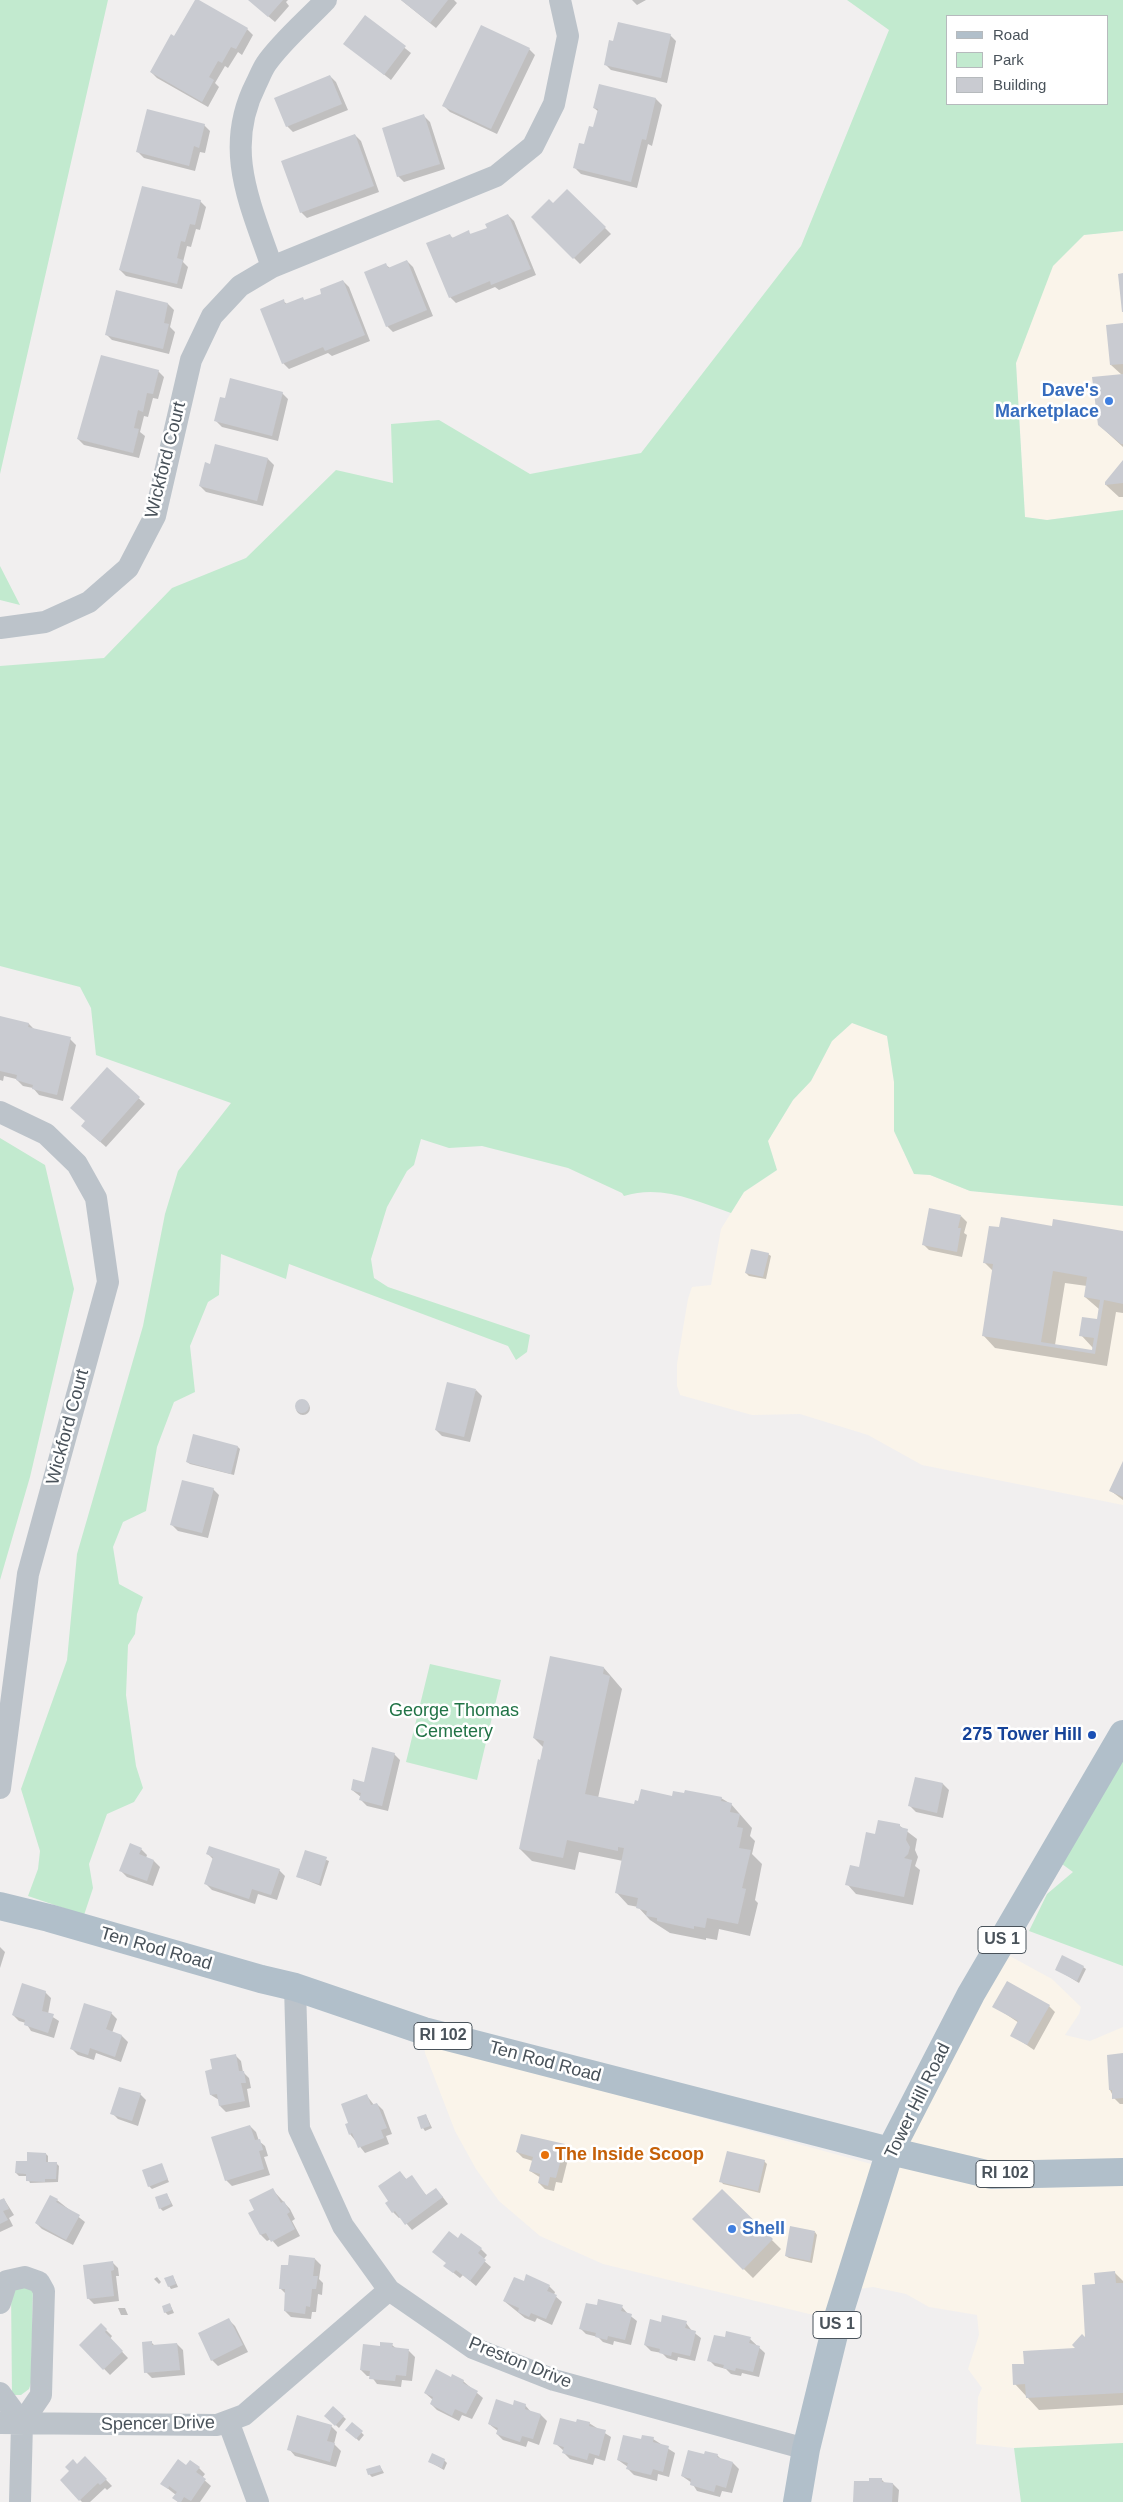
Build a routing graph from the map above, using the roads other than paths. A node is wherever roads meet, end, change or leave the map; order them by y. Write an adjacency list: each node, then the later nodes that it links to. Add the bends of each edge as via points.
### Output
1 (326, 0): 3 (street, via 266,64 246,104 240,130 240,162 245,191)
2 (560, 0): 3 (street, Wickford Court, via 568,36 554,104 533,146 496,176)
3 (272, 267): 4 (street, Wickford Court, via 240,286 212,316 195,351 155,516 128,568 89,602 45,622)
4 (0, 628)
5 (0, 1112): 7 (street, Wickford Court, via 46,1134 77,1164 96,1198 108,1282 28,1574)
6 (1123, 1734): 10 (main road, Tower Hill Road / US 1, via 971,1994)
7 (0, 1788)
8 (0, 1906): 9 (main road, Ten Rod Road / RI 102)
9 (295, 1987): 10 (main road, Ten Rod Road / RI 102, via 424,2031); 12 (street, Preston Drive, via 299,2128 343,2226)
10 (890, 2151): 11 (main road, RI 102, via 991,2175); 17 (main road, Tower Hill Road / US 1, via 839,2314)
11 (1123, 2172)
12 (389, 2290): 15 (street, Spencer Drive, via 244,2416); 17 (street, Preston Drive, via 474,2348 554,2380)
13 (0, 2303): 16 (street, via 7,2281 25,2277 39,2282 44,2291 41,2395)
14 (0, 2393): 16 (street)
15 (228, 2422): 16 (street, Spencer Drive, via 209,2426); 19 (street)
16 (11, 2423): 18 (street)
17 (806, 2449): 20 (main road, Tower Hill Road / US 1)
18 (20, 2502)
19 (258, 2502)
20 (797, 2502)

